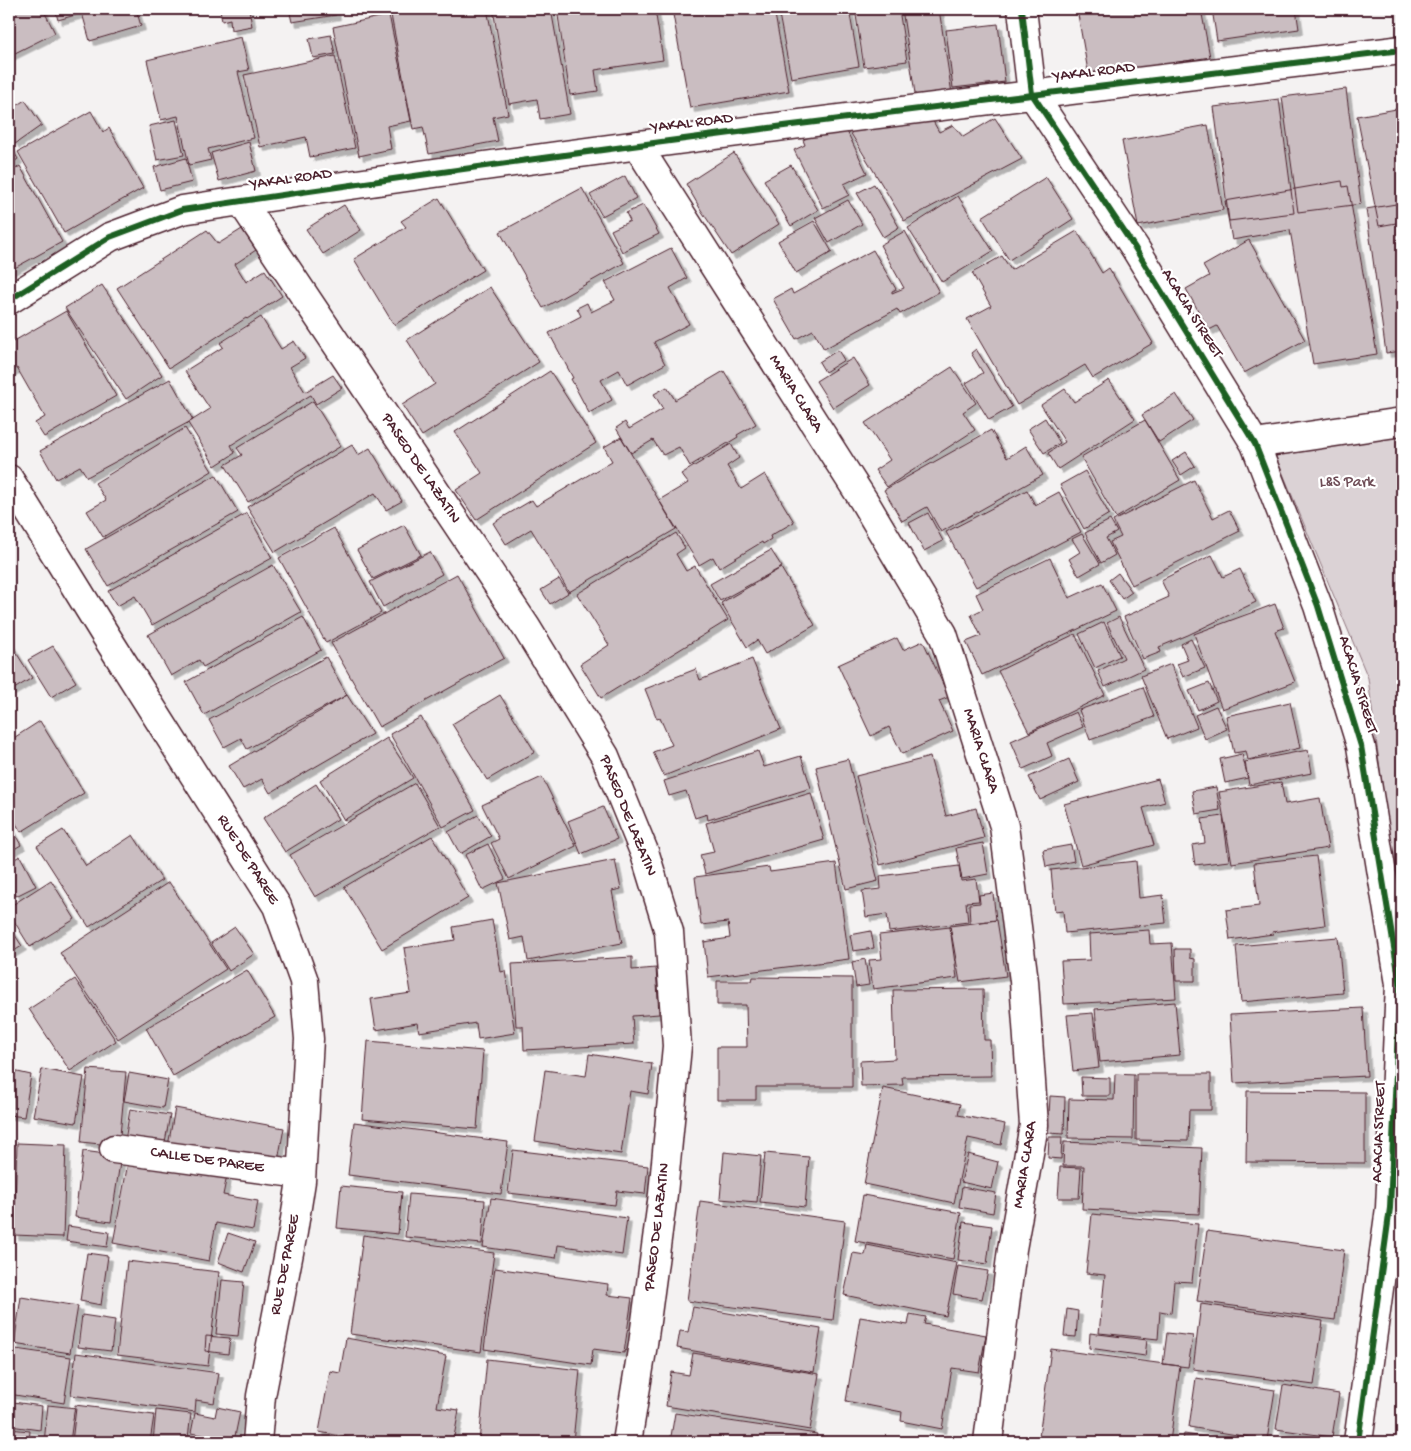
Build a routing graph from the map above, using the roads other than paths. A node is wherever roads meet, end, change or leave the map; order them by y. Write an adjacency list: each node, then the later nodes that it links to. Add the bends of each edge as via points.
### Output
1 (1022, 9): 3 (street, ACACIA STREET)
2 (1402, 50): 3 (street, YAKAL ROAD)
3 (1032, 94): 4 (street, YAKAL ROAD); 8 (street, ACACIA STREET, via 1135,248)
4 (637, 145): 5 (street, YAKAL ROAD); 14 (street, MARIA CLARA, via 864,501 943,634 1004,826 1024,981 1034,1125 1012,1249)
5 (241, 201): 6 (street, YAKAL ROAD, via 182,210 110,237); 13 (street, PASEO DE LAZATIN, via 520,619 605,756 647,862 669,932 677,1046 663,1194)
6 (9, 300)
7 (1402, 422): 8 (street)
8 (1255, 444): 15 (street, ACACIA STREET, via 1318,606 1361,746 1400,984 1390,1208)
9 (9, 479): 11 (street, RUE DE PAREE, via 277,906 304,981 309,1039)
10 (114, 1149): 11 (street, CALLE DE PAREE)
11 (300, 1174): 12 (street, RUE DE PAREE, via 293,1232 260,1396)
12 (257, 1442)
13 (627, 1442)
14 (988, 1442)
15 (1358, 1442)

